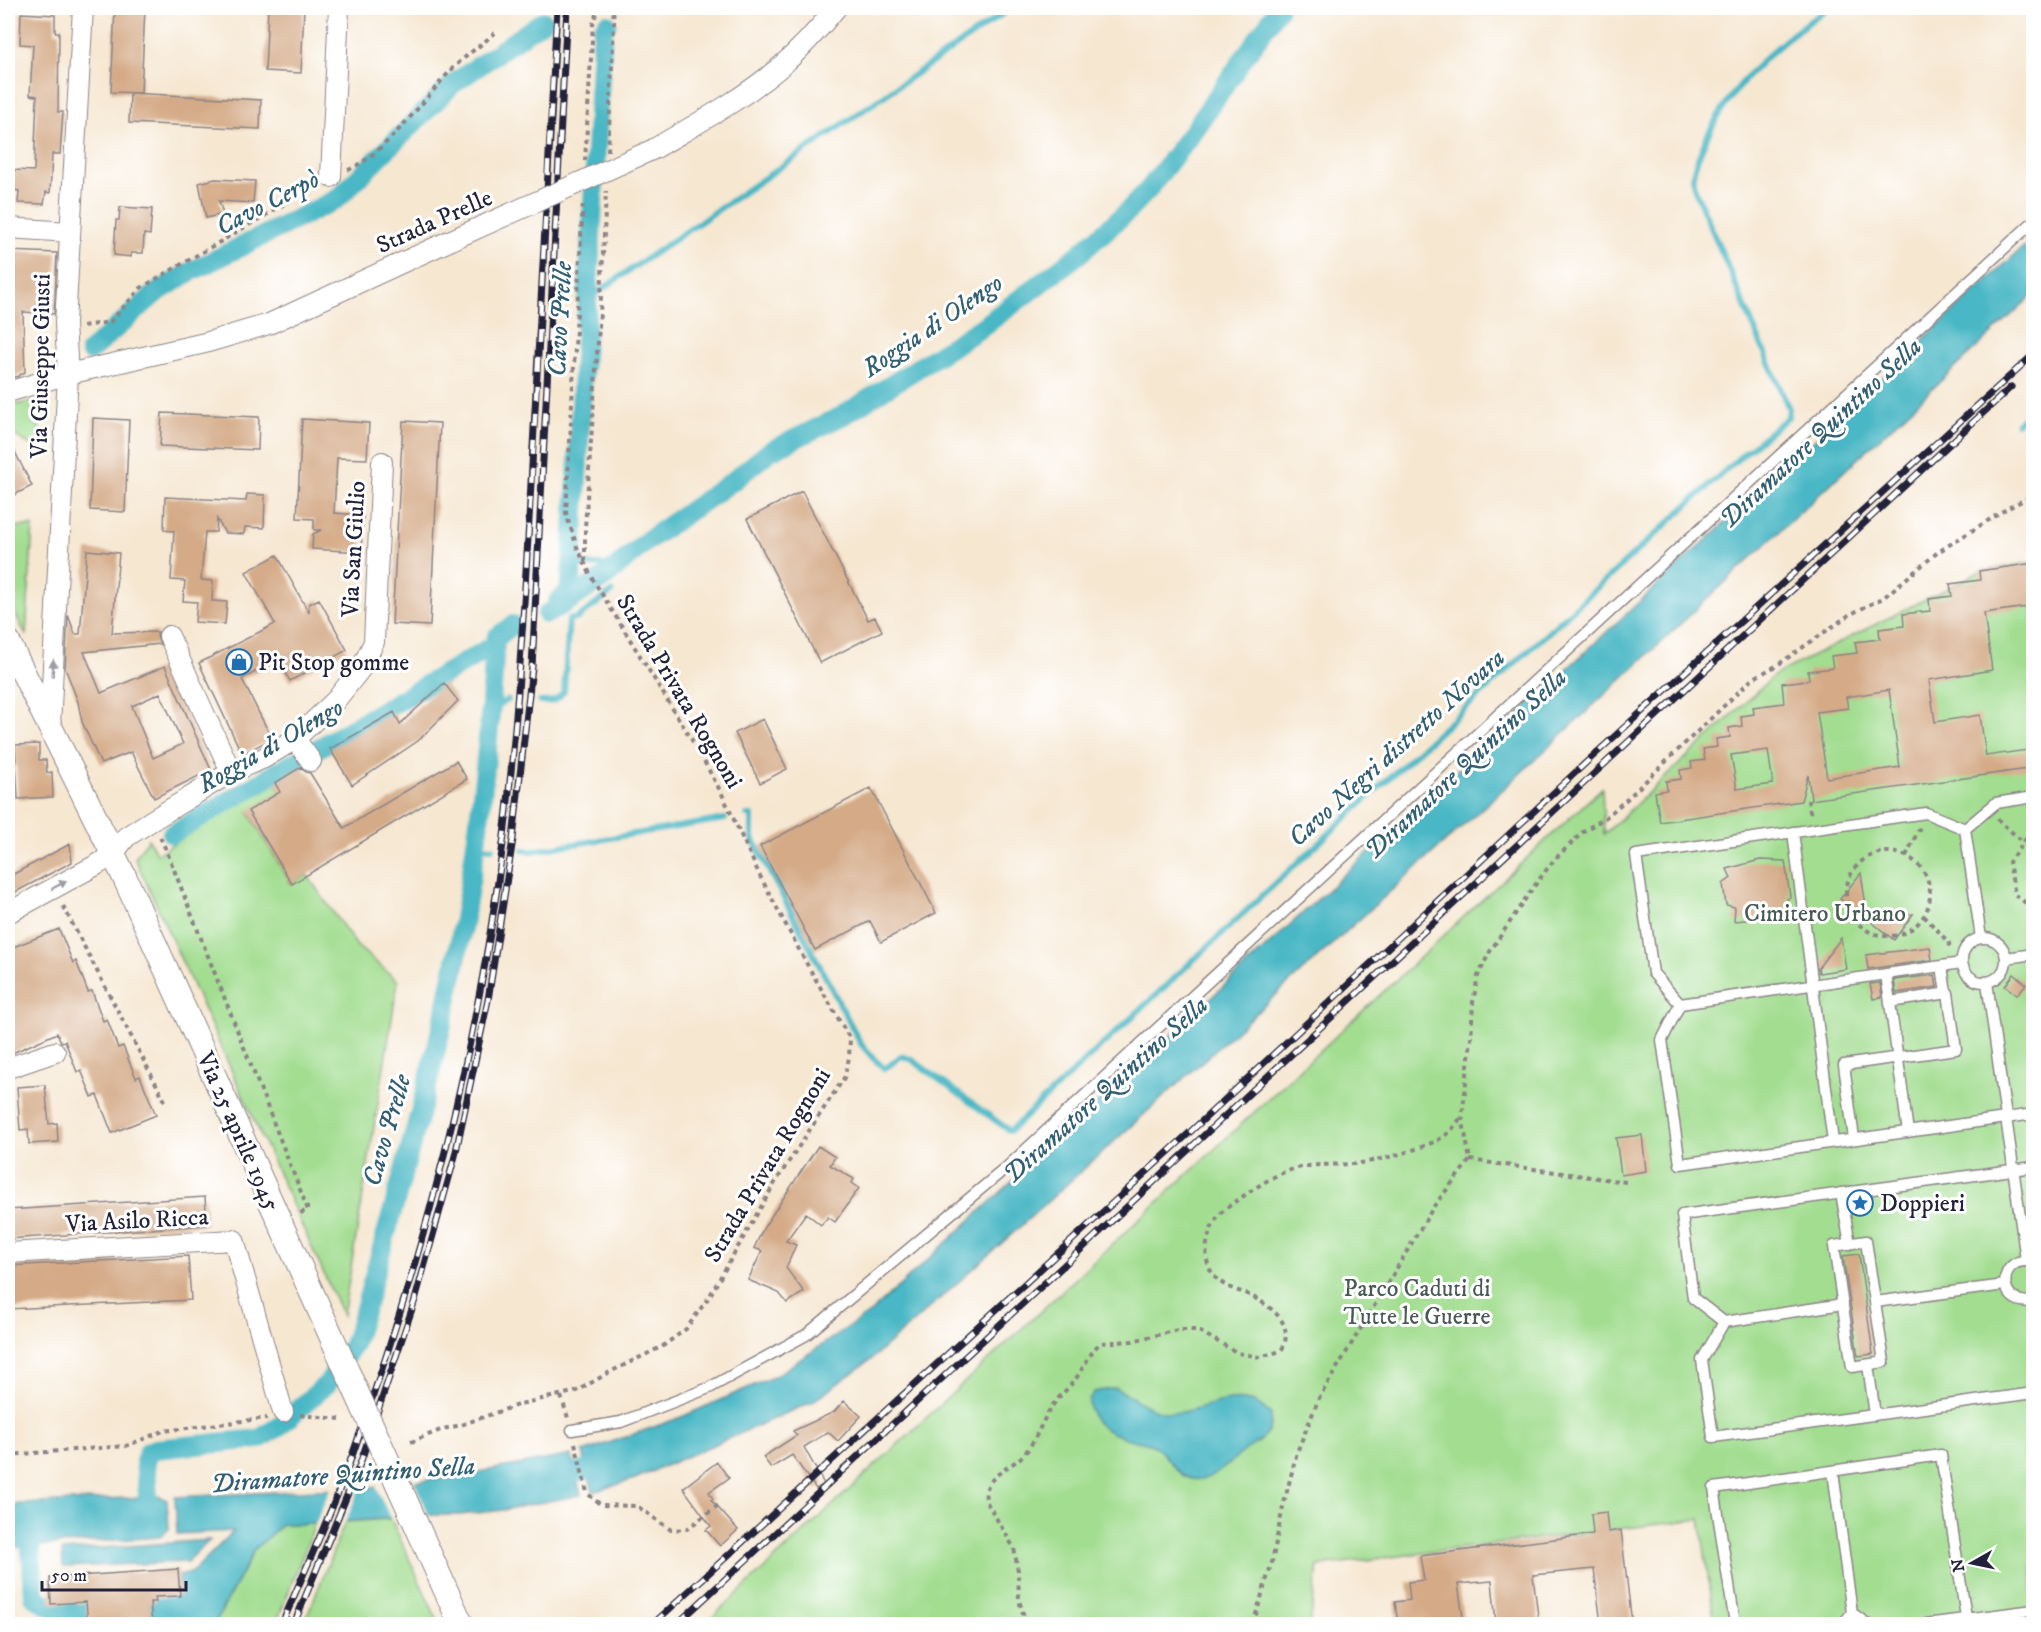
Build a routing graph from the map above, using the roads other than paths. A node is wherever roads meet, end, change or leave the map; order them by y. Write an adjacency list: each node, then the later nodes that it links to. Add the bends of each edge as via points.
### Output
1 (83, 8): 7 (street, Via Giuseppe Giusti)
2 (339, 8): 4 (street)
3 (836, 8): 8 (street, Strada Prelle, bridge, via 778,69 729,105 654,149 269,324)
4 (331, 177)
5 (2034, 221): 53 (lane, via 1007,1167 806,1335 710,1388 621,1422)
6 (8, 228): 7 (street)
7 (70, 232): 8 (street, Via Giuseppe Giusti, via 65,324)
8 (68, 374): 9 (street, Strada Prelle); 13 (street, Via Giuseppe Giusti, one-way to 8)
9 (8, 392)
10 (382, 462): 14 (street, Via San Giulio, via 374,642 362,667 303,750 264,758)
11 (170, 636): 14 (street)
12 (8, 642): 13 (street, Via 25 aprile 1945)
13 (50, 726): 18 (street, Via 25 aprile 1945)
14 (231, 772): 18 (street, Via San Giulio, via 126,837)
15 (2034, 797): 16 (lane, via 1996,803)
16 (1965, 829): 17 (lane, via 1926,813); 20 (lane)
17 (1792, 832): 26 (lane); 29 (lane, via 1636,855 1653,973)
18 (118, 865): 19 (street, Via San Giulio, one-way to 18); 58 (street, Via 25 aprile 1945, bridge)
19 (8, 913)
20 (1981, 938): 22 (lane, via 1995,940); 23 (lane, via 1974,940)
21 (2034, 954): 22 (lane)
22 (2006, 958): 25 (lane, via 2003,971)
23 (1952, 964): 24 (lane); 25 (lane, via 1974,980); 27 (lane)
24 (1886, 974): 26 (lane); 28 (lane)
25 (1987, 982): 34 (lane)
26 (1813, 985): 29 (lane); 37 (lane)
27 (1946, 993): 28 (lane); 31 (lane, via 1956,1049)
28 (1890, 1002): 31 (lane)
29 (1680, 1004): 37 (lane, via 1662,1040 1680,1164)
30 (55, 1052): 32 (street)
31 (1898, 1057): 35 (lane); 36 (lane, via 1844,1065)
32 (8, 1068)
33 (2034, 1114): 34 (lane)
34 (2006, 1118): 35 (lane); 39 (lane)
35 (1908, 1132): 36 (lane)
36 (1854, 1139): 37 (lane)
37 (1833, 1142)
38 (2034, 1167): 39 (lane)
39 (2013, 1169): 40 (lane); 43 (lane)
40 (1841, 1193): 41 (lane); 48 (lane, via 1682,1215 1693,1298)
41 (1850, 1244): 45 (lane, via 1866,1242); 46 (lane, via 1834,1246)
42 (8, 1253): 51 (street, Via Asilo Ricca, via 234,1240)
43 (2030, 1261): 44 (lane, via 2010,1268)
44 (2006, 1285): 45 (lane); 47 (lane, via 2012,1297)
45 (1875, 1302): 49 (lane, via 1884,1362)
46 (1843, 1304): 48 (lane); 49 (lane, via 1852,1367)
47 (2033, 1304)
48 (1724, 1322): 52 (lane, via 1702,1360 1713,1437)
49 (1868, 1365): 52 (lane)
50 (2034, 1393): 52 (lane)
51 (292, 1414)
52 (1875, 1415)
53 (572, 1430)
54 (1833, 1471): 56 (lane); 57 (lane, via 1941,1455); 59 (lane, via 1714,1488)
55 (2034, 1610): 57 (lane)
56 (1852, 1613): 60 (lane); 61 (lane)
57 (1966, 1622): 62 (lane)
58 (461, 1624)
59 (1735, 1624)
60 (1843, 1624)
61 (1867, 1624)
62 (1926, 1624)

